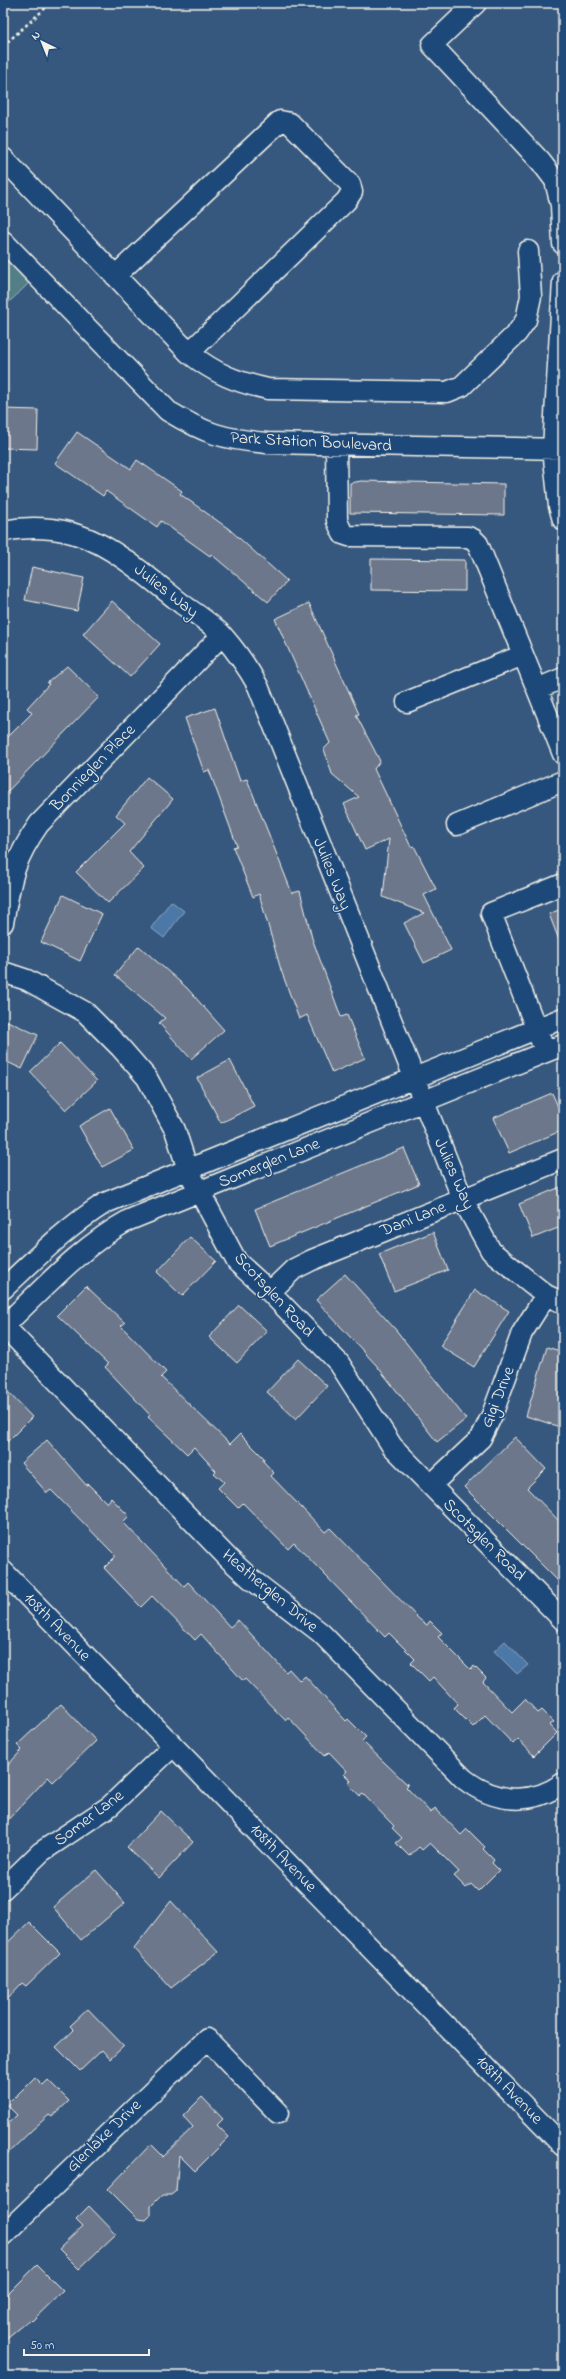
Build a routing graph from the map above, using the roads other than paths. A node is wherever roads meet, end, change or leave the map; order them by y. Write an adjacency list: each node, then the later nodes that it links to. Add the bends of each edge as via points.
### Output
1 (476, 3): 3 (street, via 432,46 531,151)
2 (3, 158): 7 (street)
3 (560, 188): 5 (street)
4 (3, 241): 10 (street, Park Station Boulevard, via 168,411 199,430 230,439)
5 (563, 244)
6 (528, 251): 9 (street, via 531,296 526,320 518,333 462,386 447,392 268,389 242,384 225,377)
7 (115, 276): 9 (street); 9 (street, via 280,121 290,122 350,184 352,192 346,202)
8 (563, 281): 11 (street)
9 (189, 354)
10 (336, 445): 11 (street, Park Station Boulevard); 15 (street, via 337,521 343,534 473,539 478,544)
11 (558, 449): 12 (street, via 559,506)
12 (563, 520)
13 (12, 529): 14 (street, Julies Way, via 54,530 82,536 125,559)
14 (222, 635): 23 (street, Bonnieglen Place, via 39,824 23,846 12,872); 28 (street, Julies Way, via 244,662 258,686)
15 (523, 655): 17 (street); 18 (street)
16 (563, 678): 17 (street)
17 (537, 689): 19 (street)
18 (407, 702)
19 (563, 754)
20 (563, 781): 21 (street)
21 (457, 825)
22 (563, 884): 26 (street, via 491,913)
23 (3, 923)
24 (3, 972): 31 (street, Scotsglen Road, via 27,980 85,1012 120,1047 147,1078 165,1110 175,1130)
25 (563, 1018): 26 (street, Somerglen Lane)
26 (536, 1028): 27 (street); 28 (street, Somerglen Lane)
27 (554, 1049): 29 (street, Somerglen Lane)
28 (413, 1077): 29 (street, Julies Way); 31 (street, Somerglen Lane)
29 (423, 1101): 32 (street, Somerglen Lane); 33 (street, Julies Way)
30 (563, 1159): 33 (street, Dani Lane)
31 (188, 1170): 32 (street, Scotsglen Road); 34 (street, Somerglen Lane, via 106,1203 80,1219)
32 (199, 1191): 35 (street, Scotsglen Road, via 237,1262); 37 (street, Somerglen Lane, via 128,1220 105,1233 85,1248)
33 (463, 1200): 35 (street, Dani Lane, via 312,1260 294,1269); 36 (street, Julies Way, via 491,1251)
34 (3, 1289)
35 (270, 1292): 38 (street, Scotsglen Road, via 339,1363 392,1446)
36 (554, 1299): 38 (street, Gigi Drive, via 522,1333 492,1415 480,1438)
37 (3, 1326): 42 (street, Heatherglen Drive, via 228,1558 321,1633 464,1779 492,1795 511,1799 528,1799 541,1795)
38 (431, 1485): 40 (street, Scotsglen Road)
39 (3, 1571): 41 (street, 108th Avenue)
40 (563, 1620)
41 (173, 1746): 43 (street, Somer Lane, via 110,1806 41,1852); 45 (street, 108th Avenue)
42 (563, 1783)
43 (3, 1889)
44 (278, 2113): 46 (street, Glenlake Drive, via 207,2039)
45 (563, 2146)
46 (3, 2235)

